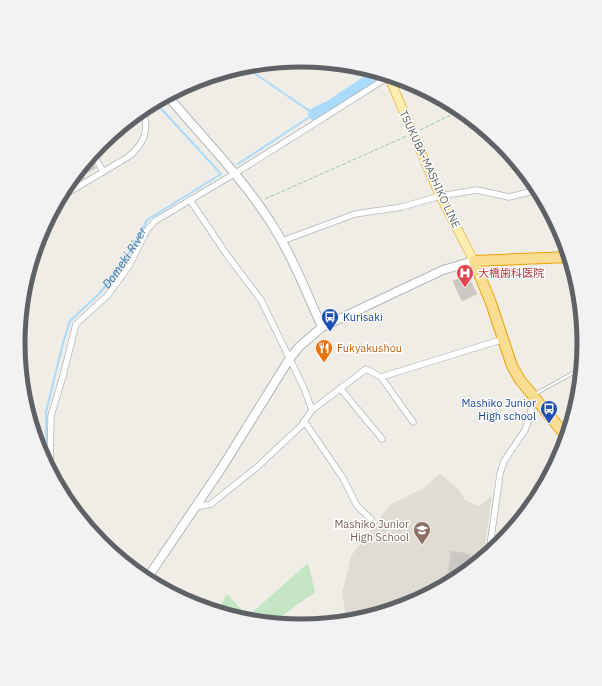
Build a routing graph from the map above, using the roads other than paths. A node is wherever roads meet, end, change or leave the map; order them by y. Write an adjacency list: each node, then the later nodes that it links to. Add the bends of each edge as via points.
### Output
1 (383, 80): 7 (street)
2 (392, 83): 10 (main road, TSUKUBA-MASHIKO LINE)
3 (171, 100): 7 (street)
4 (145, 116): 6 (street, via 146,126 143,141 128,157)
5 (96, 158): 6 (street)
6 (103, 172): 8 (street)
7 (234, 174): 11 (street); 12 (street, via 257,202)
8 (72, 191)
9 (531, 192): 10 (street, via 509,197 477,190)
10 (440, 196): 12 (street, via 402,207 356,214); 14 (main road, TSUKUBA-MASHIKO LINE)
11 (190, 200): 17 (street, via 261,300); 27 (street, via 155,221 147,230 129,266 107,296 76,324 51,416)
12 (282, 242): 15 (street)
13 (563, 258): 14 (highway)
14 (474, 261): 15 (street, via 443,270); 16 (highway)
15 (322, 327): 17 (street)
16 (504, 339): 19 (street); 21 (highway, via 512,366)
17 (290, 358): 22 (street); 28 (street)
18 (575, 372): 21 (lane)
19 (381, 376): 20 (street, via 366,369); 24 (street)
20 (340, 388): 22 (street); 26 (street)
21 (533, 396): 25 (highway); 30 (street, via 525,430 504,461 500,474)
22 (312, 410): 23 (street)
23 (304, 421): 28 (street, via 256,468 211,504); 29 (street, via 343,478 357,506)
24 (413, 422)
25 (562, 431)
26 (382, 439)
27 (50, 459)
28 (196, 507): 31 (street)
29 (371, 520)
30 (491, 543)
31 (150, 574)

